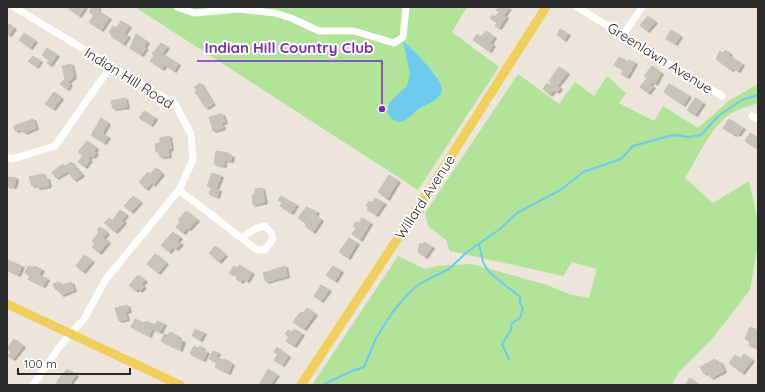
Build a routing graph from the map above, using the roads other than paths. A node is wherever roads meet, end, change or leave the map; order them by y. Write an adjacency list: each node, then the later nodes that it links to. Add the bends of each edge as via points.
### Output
1 (14, 7): 8 (street, Indian Hill Road)
2 (177, 7): 3 (street, via 194,13 239,8 274,13 319,31 354,31 394,42 403,38 405,33)
3 (406, 7)
4 (546, 7): 17 (main road, Willard Avenue)
5 (577, 7): 7 (street, Greenlawn Avenue)
6 (642, 7): 7 (street)
7 (623, 35): 9 (street, Greenlawn Avenue)
8 (111, 66): 10 (street, via 55,146 12,159); 11 (street, Indian Hill Road, via 175,104 192,134 193,160)
9 (722, 96)
10 (7, 158)
11 (179, 190): 12 (street); 14 (street, Indian Hill Road, via 112,271 84,319)
12 (242, 237)
13 (7, 304): 14 (main road)
14 (71, 334): 15 (street, Indian Hill Road); 16 (main road)
15 (34, 385)
16 (180, 385)
17 (301, 385)

